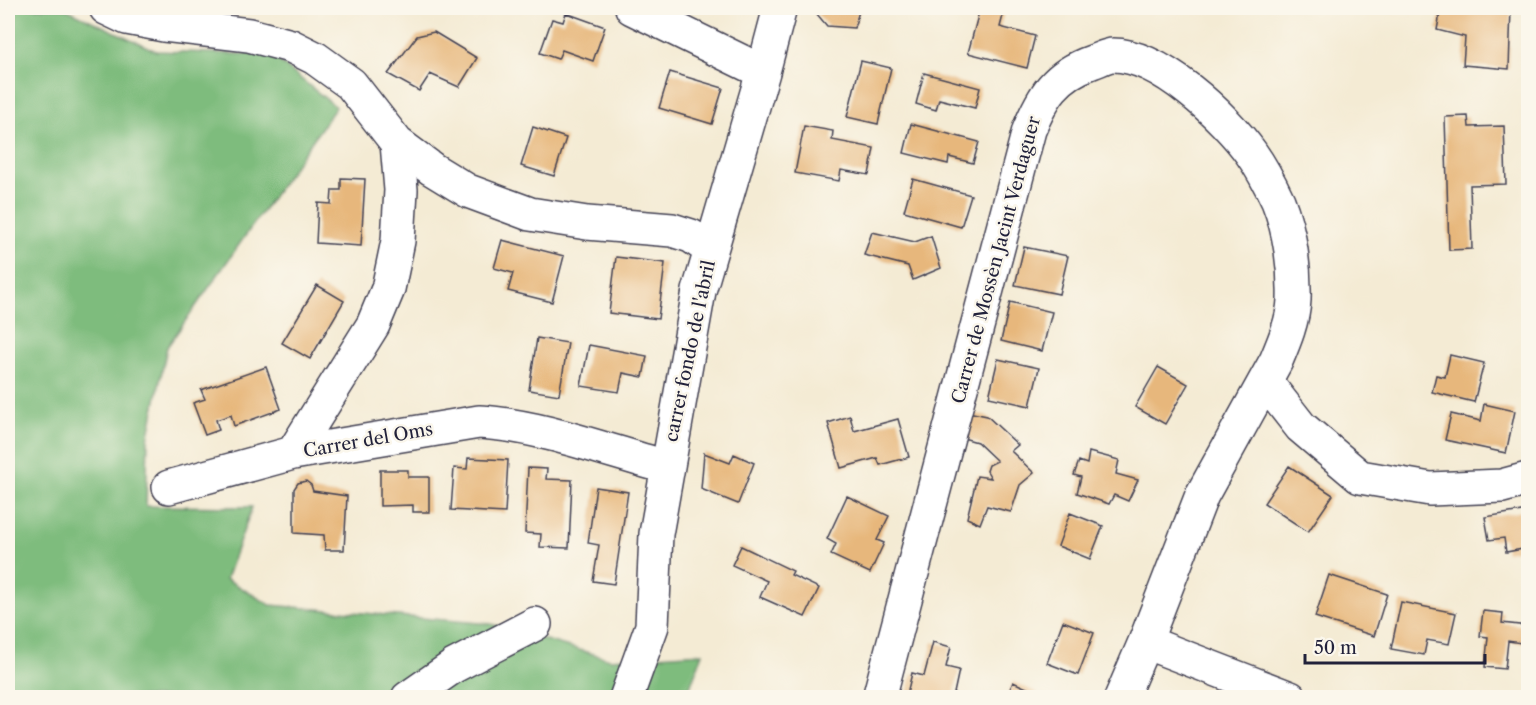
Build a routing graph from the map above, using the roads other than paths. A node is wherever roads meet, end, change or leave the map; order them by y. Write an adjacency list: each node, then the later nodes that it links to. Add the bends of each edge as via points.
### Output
1 (106, 8): 5 (street, via 127,18 249,35 291,46 351,84)
2 (632, 8): 4 (street)
3 (780, 8): 4 (street, carrer fondo de l'abril)
4 (764, 72): 6 (street, carrer fondo de l'abril)
5 (397, 143): 6 (street, via 468,191 530,214 672,230 691,236); 8 (street, Carrer del Oms, via 401,200 388,289 374,325)
6 (711, 250): 9 (street, carrer fondo de l'abril, via 699,291)
7 (1265, 381): 10 (street, via 1301,426 1360,477 1430,489 1502,486); 13 (street, Carrer de Mossèn Jacint Verdaguer, via 1202,495); 16 (street, Carrer de Mossèn Jacint Verdaguer, via 1284,342 1294,301 1291,248 1278,202 1252,154 1215,112 1148,63 1112,55 1078,67 1057,81 1041,102 1029,130)
8 (293, 453): 9 (street, Carrer del Oms, via 479,422 535,430); 11 (street)
9 (666, 467): 15 (street, carrer fondo de l'abril, via 656,534 652,626)
10 (1528, 479)
11 (169, 488)
12 (535, 624): 14 (street, via 454,666)
13 (1145, 642): 17 (street, Carrer de Mossèn Jacint Verdaguer); 18 (street)
14 (408, 698)
15 (626, 698)
16 (879, 698)
17 (1121, 698)
18 (1290, 698)

